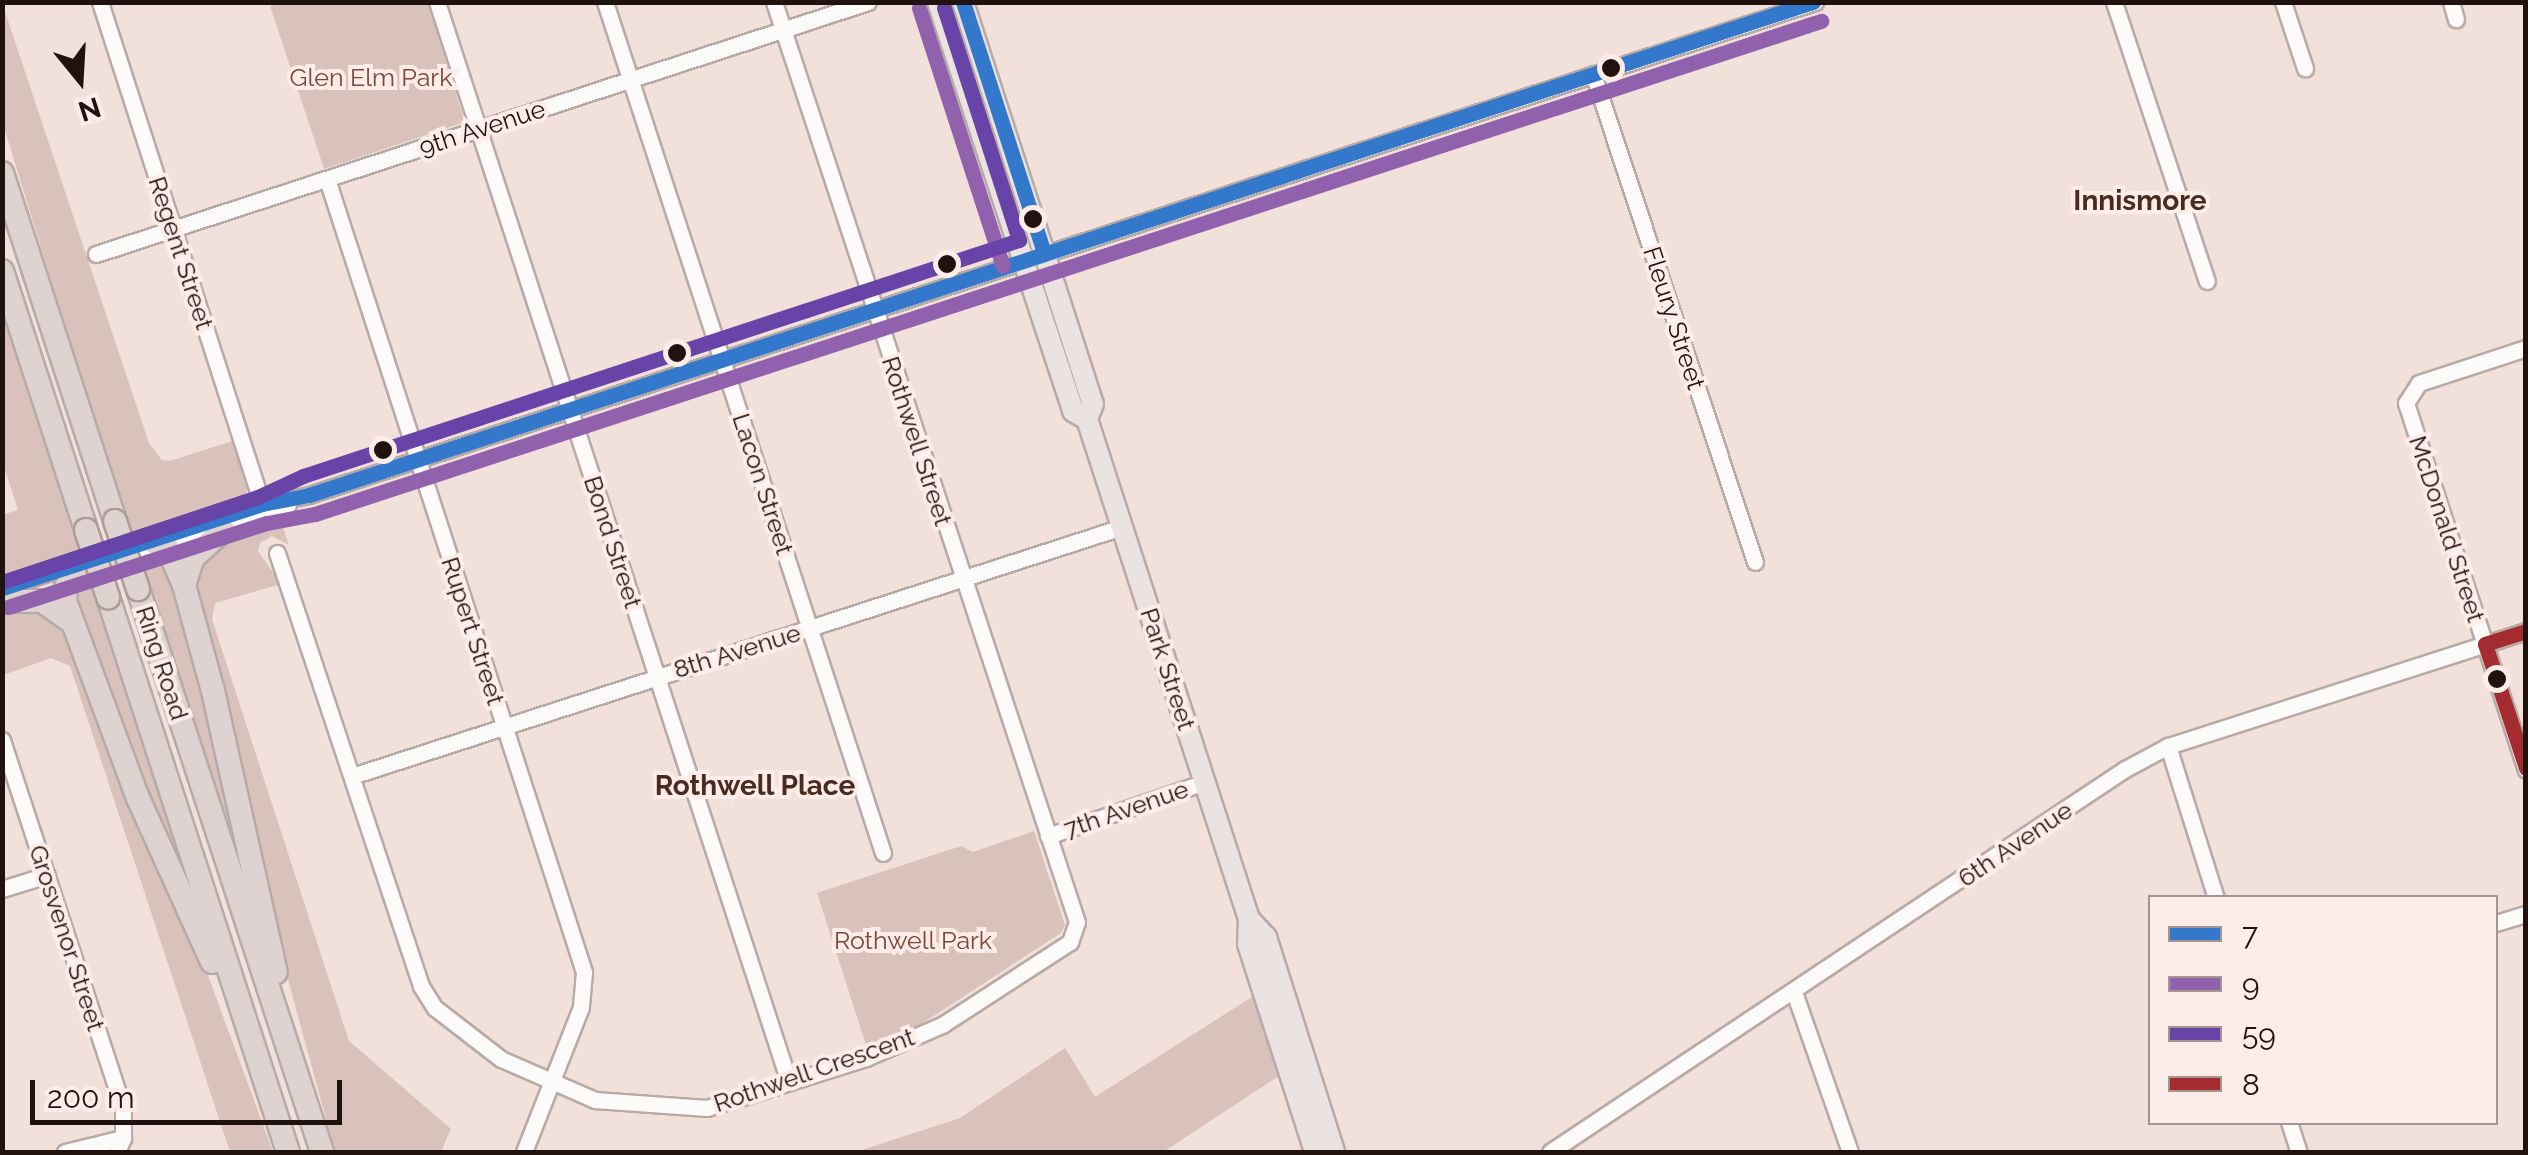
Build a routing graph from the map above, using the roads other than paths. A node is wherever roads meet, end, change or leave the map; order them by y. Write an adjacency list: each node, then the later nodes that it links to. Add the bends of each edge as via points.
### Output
1 (100, 2): 18 (street, Regent Street)
2 (437, 2): 15 (street, Bond Street)
3 (605, 2): 14 (street, Lacon Street)
4 (774, 2): 11 (street, Rothwell Street)
5 (868, 2): 11 (street, 9th Avenue)
6 (938, 2): 21 (main road, Park Street)
7 (963, 2): 19 (main road, Park Street)
8 (1814, 2): 13 (street)
9 (2114, 2): 23 (street)
10 (2283, 2): 12 (street)
11 (783, 30): 14 (street, 9th Avenue); 24 (street, Rothwell Street)
12 (2305, 68)
13 (1593, 74): 19 (street); 37 (street, Fleury Street)
14 (630, 80): 15 (street, 9th Avenue); 26 (street, Lacon Street)
15 (478, 129): 17 (street, 9th Avenue); 27 (street, Bond Street)
16 (2, 173): 65 (highway, Ring Road, bridge)
17 (327, 178): 18 (street, 9th Avenue); 29 (street, Rupert Street)
18 (173, 228): 20 (street, 9th Avenue); 31 (street, Regent Street)
19 (1044, 253): 21 (street); 28 (main road, Park Street, via 1093,404)
20 (96, 254)
21 (1022, 260): 24 (street); 28 (main road, Park Street, via 1073,411)
22 (2, 271): 62 (highway, Ring Road, bridge)
23 (2207, 281)
24 (874, 309): 26 (street); 38 (street, Rothwell Street)
25 (2526, 348): 45 (street, McDonald Street, via 2419,383 2406,403)
26 (723, 359): 27 (street); 43 (street, Lacon Street)
27 (570, 409): 29 (street); 46 (street, Bond Street)
28 (1087, 419): 32 (main road, Park Street)
29 (418, 460): 30 (street); 47 (street, Rupert Street)
30 (309, 495): 31 (street); 33 (street)
31 (262, 504): 34 (street)
32 (1122, 527): 38 (street, 8th Avenue); 52 (main road, Park Street)
33 (223, 530): 34 (street); 40 (highway, via 193,558)
34 (159, 545): 35 (street); 39 (street); 40 (highway)
35 (120, 550): 39 (highway); 41 (street)
36 (277, 552): 51 (street, Rothwell Crescent)
37 (1755, 562)
38 (962, 579): 43 (street, 8th Avenue); 53 (street, Rothwell Street)
39 (70, 580): 41 (street); 42 (highway, via 64,593)
40 (184, 585): 65 (highway)
41 (5, 597): 42 (highway, via 42,601)
42 (69, 620): 62 (highway, via 138,798)
43 (810, 628): 46 (street, 8th Avenue); 54 (street, Lacon Street)
44 (2526, 631): 45 (street, 6th Avenue)
45 (2485, 644): 49 (street, 6th Avenue); 50 (street, McDonald Street)
46 (658, 676): 47 (street, 8th Avenue); 63 (street, Bond Street)
47 (505, 726): 51 (street, 8th Avenue); 64 (street, Rupert Street, via 584,972 581,1007)
48 (2, 740): 55 (street, Grosvenor Street)
49 (2168, 746): 57 (street); 61 (street, 6th Avenue)
50 (2526, 770)
51 (352, 776): 64 (street, Rothwell Crescent, via 427,998 485,1051)
52 (1205, 782): 53 (street, 7th Avenue); 59 (main road, Park Street)
53 (1045, 829): 63 (street, Rothwell Crescent, via 1076,922 1070,942 942,1025)
54 (884, 853)
55 (47, 875): 56 (street); 67 (street, Grosvenor Street, via 122,1109)
56 (2, 890)
57 (2215, 895)
58 (2526, 914): 60 (street)
59 (1250, 919): 72 (main road, Park Street, via 1248,944); 73 (main road, Park Street, via 1266,938)
60 (2498, 922)
61 (1794, 992): 74 (street, 6th Avenue); 75 (street)
62 (256, 1056): 69 (highway, Ring Road)
63 (789, 1082): 64 (street, Rothwell Crescent, via 706,1108 596,1100)
64 (554, 1083): 71 (street, Rupert Street)
65 (304, 1098): 70 (highway, Ring Road)
66 (2290, 1125): 76 (street)
67 (120, 1145): 68 (street)
68 (65, 1152)
69 (288, 1152)
70 (322, 1152)
71 (524, 1152)
72 (1315, 1152)
73 (1334, 1152)
74 (1550, 1152)
75 (1850, 1152)
76 (2299, 1152)

